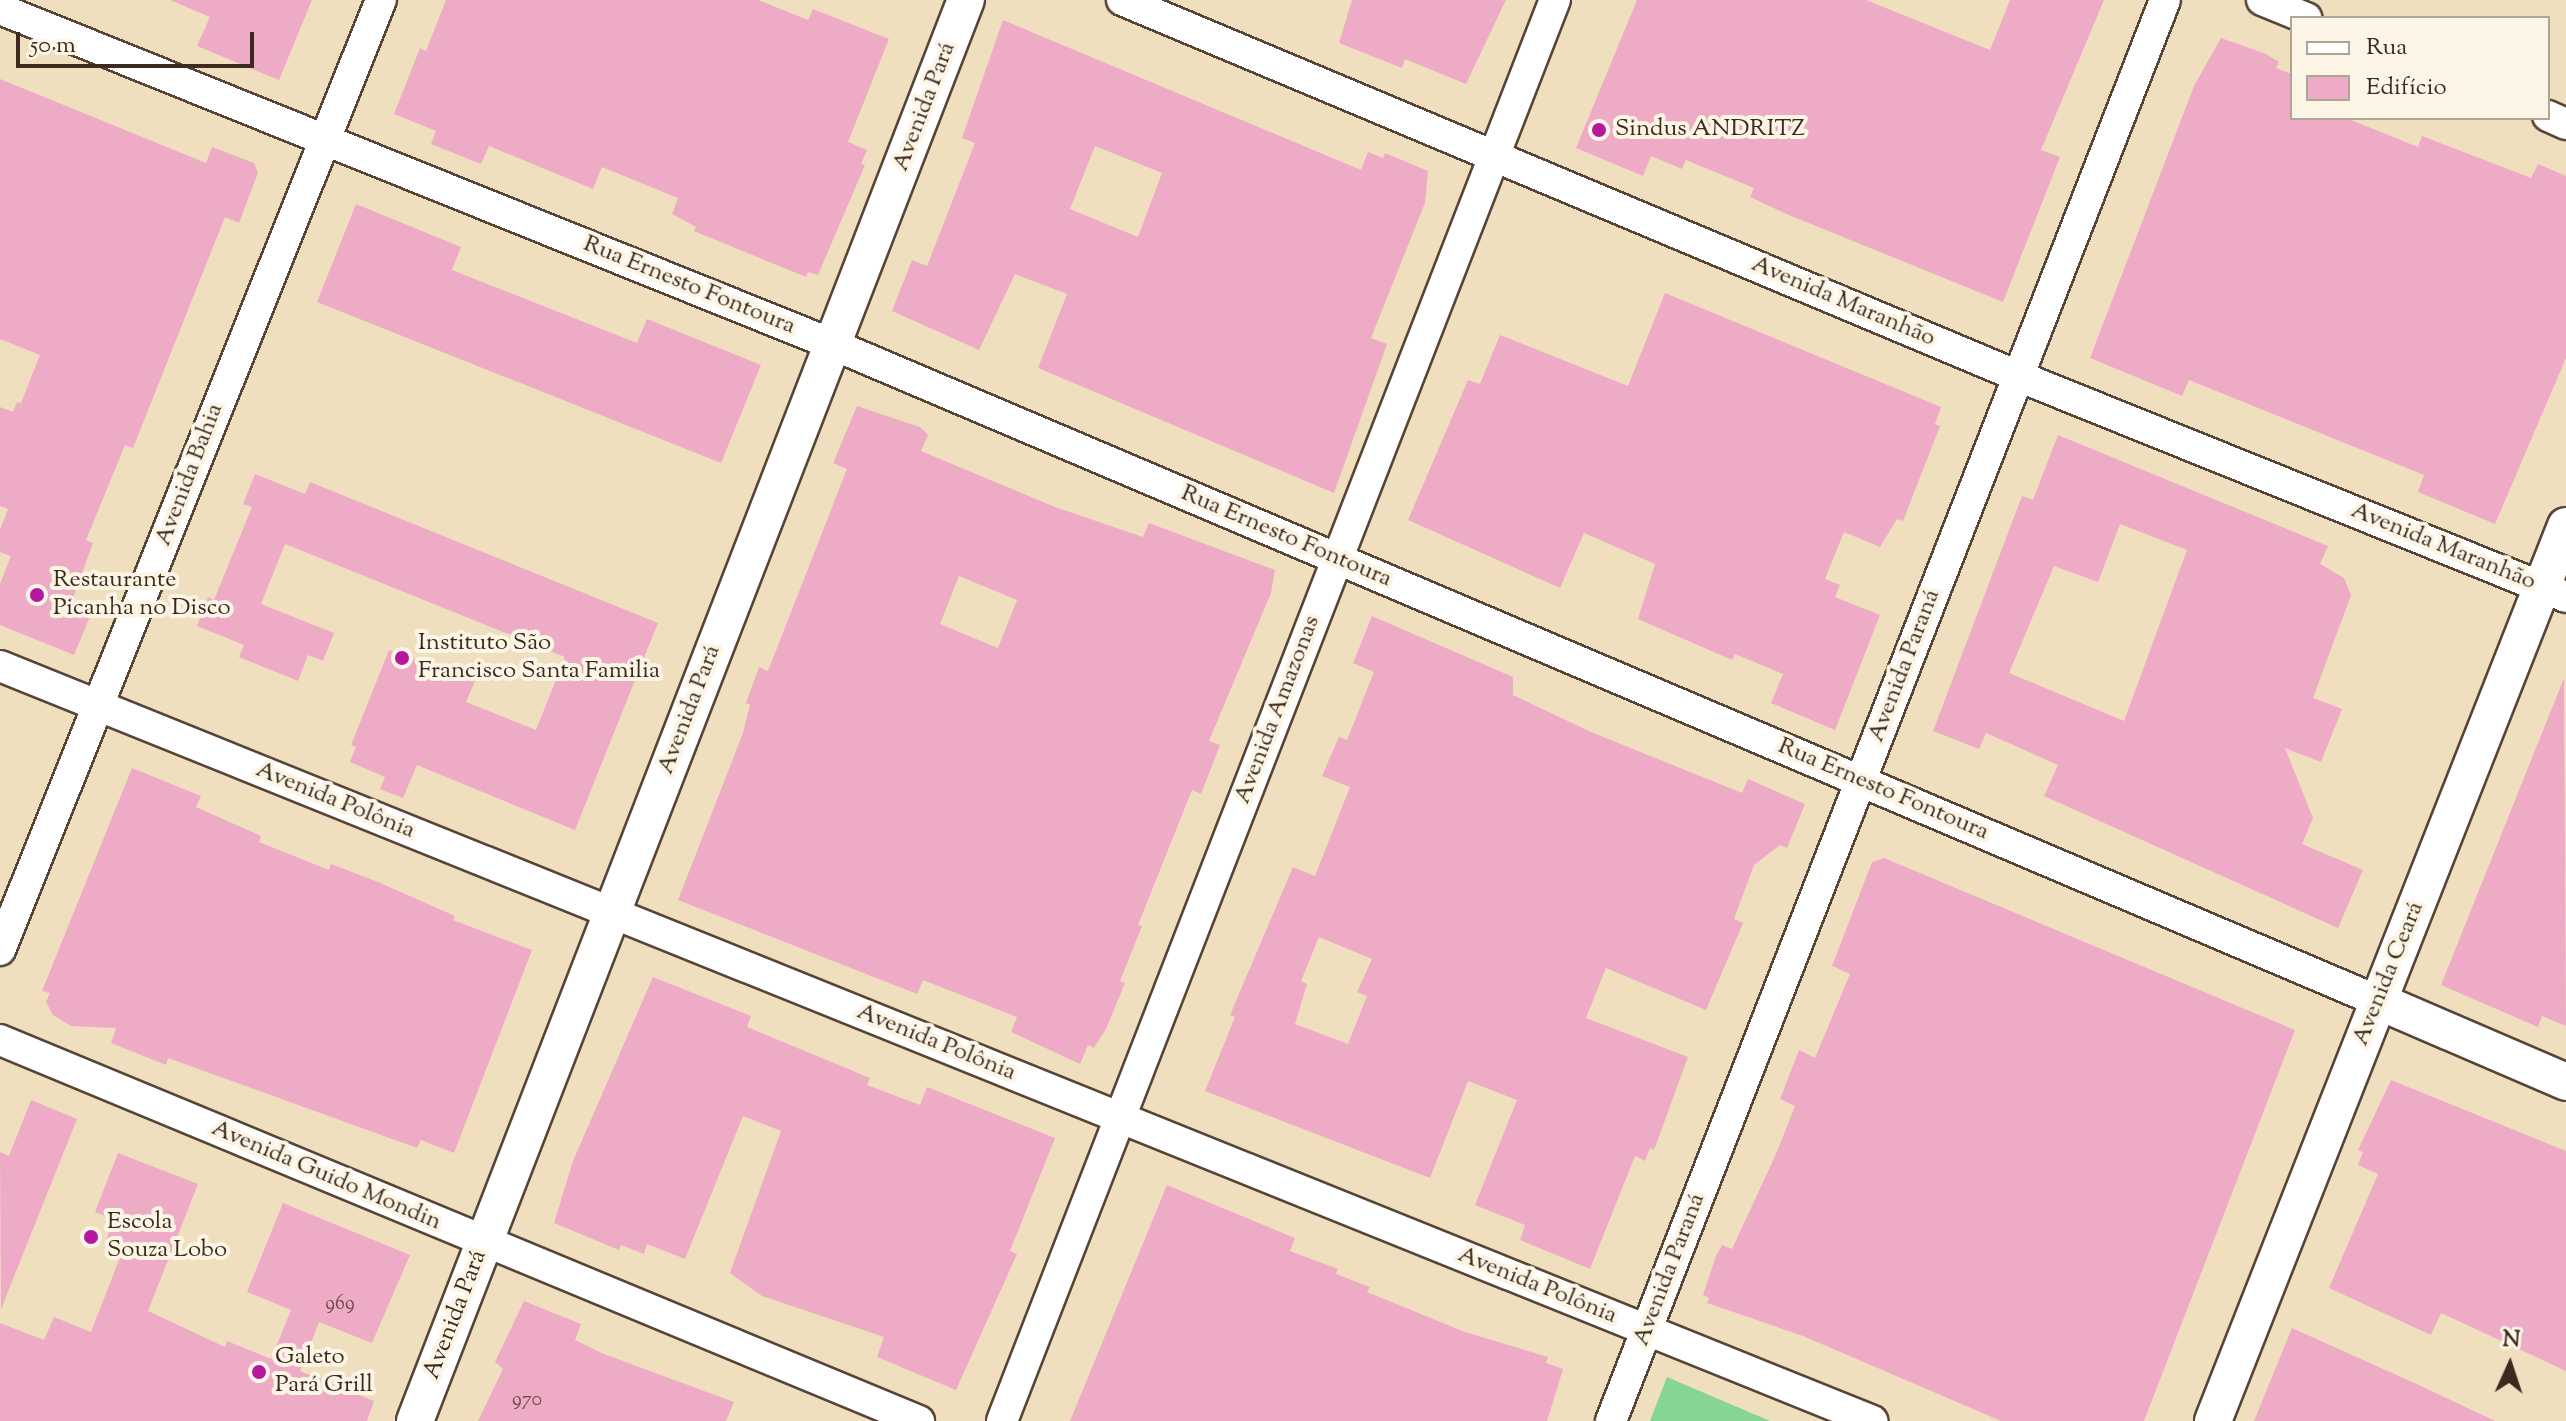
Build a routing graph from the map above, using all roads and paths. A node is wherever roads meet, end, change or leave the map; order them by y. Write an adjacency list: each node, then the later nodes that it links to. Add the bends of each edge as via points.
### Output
1 (381, 0): 9 (street, Avenida Bahia)
2 (966, 0): 11 (street, Avenida Pará)
3 (1122, 0): 10 (street, Avenida Maranhão)
4 (1555, 0): 10 (street, Avenida Amazonas)
5 (2165, 0): 12 (street, Avenida Paraná)
6 (2262, 0): 8 (street)
7 (0, 9): 9 (street, Rua Ernesto Fontoura)
8 (2301, 16)
9 (322, 139): 11 (street, Rua Ernesto Fontoura); 17 (street, Avenida Bahia)
10 (1495, 155): 12 (street, Avenida Maranhão); 14 (street, Avenida Amazonas)
11 (834, 345): 14 (street, Rua Ernesto Fontoura); 19 (street, Avenida Pará)
12 (2018, 376): 15 (street, Avenida Maranhão); 18 (street, Avenida Paraná)
13 (2566, 526): 15 (street, Avenida Ceará)
14 (1338, 558): 18 (street, Rua Ernesto Fontoura); 24 (street, Avenida Amazonas)
15 (2554, 592): 21 (street, Avenida Ceará)
16 (0, 666): 17 (street, Avenida Polônia)
17 (100, 706): 19 (street, Avenida Polônia); 20 (street, Avenida Bahia)
18 (1860, 780): 21 (street, Rua Ernesto Fontoura); 26 (street, Avenida Paraná)
19 (611, 912): 24 (street, Avenida Polônia); 25 (street, Avenida Pará)
20 (0, 950)
21 (2378, 1001): 23 (street, Rua Ernesto Fontoura); 32 (street, Avenida Ceará)
22 (0, 1040): 25 (street, Avenida Guido Mondin)
23 (2566, 1082)
24 (1120, 1118): 26 (street, Avenida Polônia); 29 (street, Avenida Amazonas)
25 (484, 1241): 27 (street, Avenida Pará); 28 (street, Avenida Guido Mondin)
26 (1646, 1330): 30 (street, Avenida Paraná); 31 (street, Avenida Polônia)
27 (415, 1421)
28 (919, 1421)
29 (1002, 1421)
30 (1611, 1421)
31 (1872, 1421)
32 (2213, 1421)

